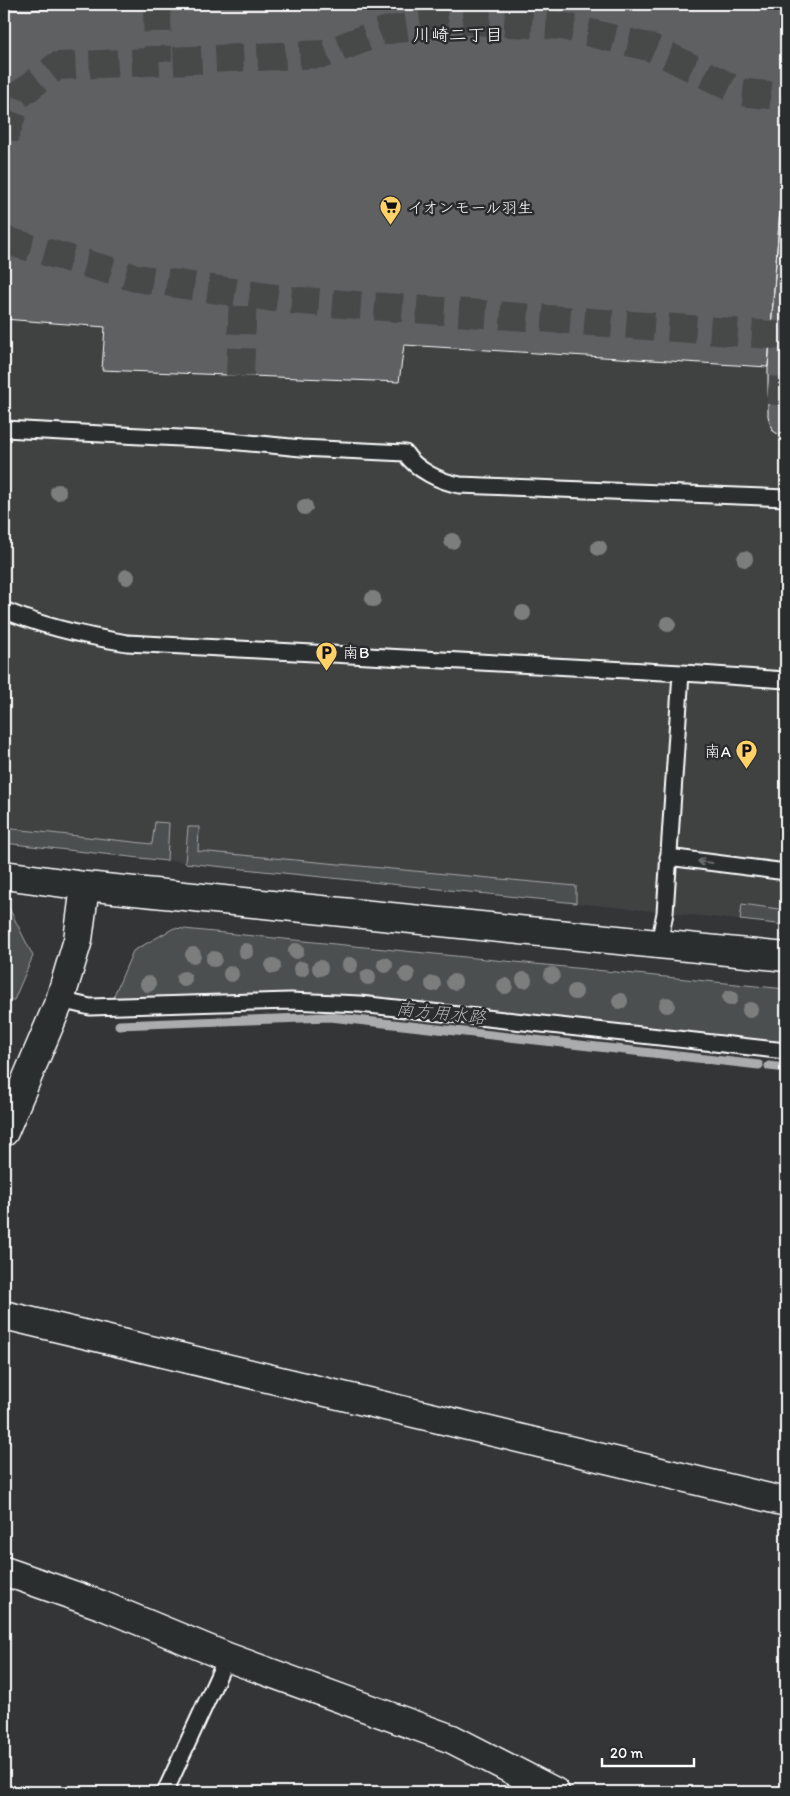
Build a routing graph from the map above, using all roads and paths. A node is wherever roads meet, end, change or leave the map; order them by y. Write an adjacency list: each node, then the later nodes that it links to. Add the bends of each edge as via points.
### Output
1 (4, 429): 2 (lane, via 405,453 409,460 448,484)
2 (786, 498)
3 (4, 610): 4 (lane, via 71,632 127,643)
4 (681, 673): 5 (lane); 6 (lane)
5 (786, 680)
6 (668, 857): 7 (lane, one-way to 6); 10 (lane, via 665,913)
7 (786, 872)
8 (4, 875): 9 (street)
9 (85, 886): 10 (street); 12 (street, via 78,940)
10 (659, 944): 11 (street)
11 (786, 957)
12 (60, 1000): 13 (lane, via 90,1007 290,1002 360,1004); 14 (street)
13 (786, 1051)
14 (4, 1132)
15 (4, 1315): 16 (street)
16 (786, 1502)
17 (4, 1571): 18 (street)
18 (227, 1657): 19 (lane); 20 (street, via 452,1739)
19 (165, 1792)
20 (554, 1792)

